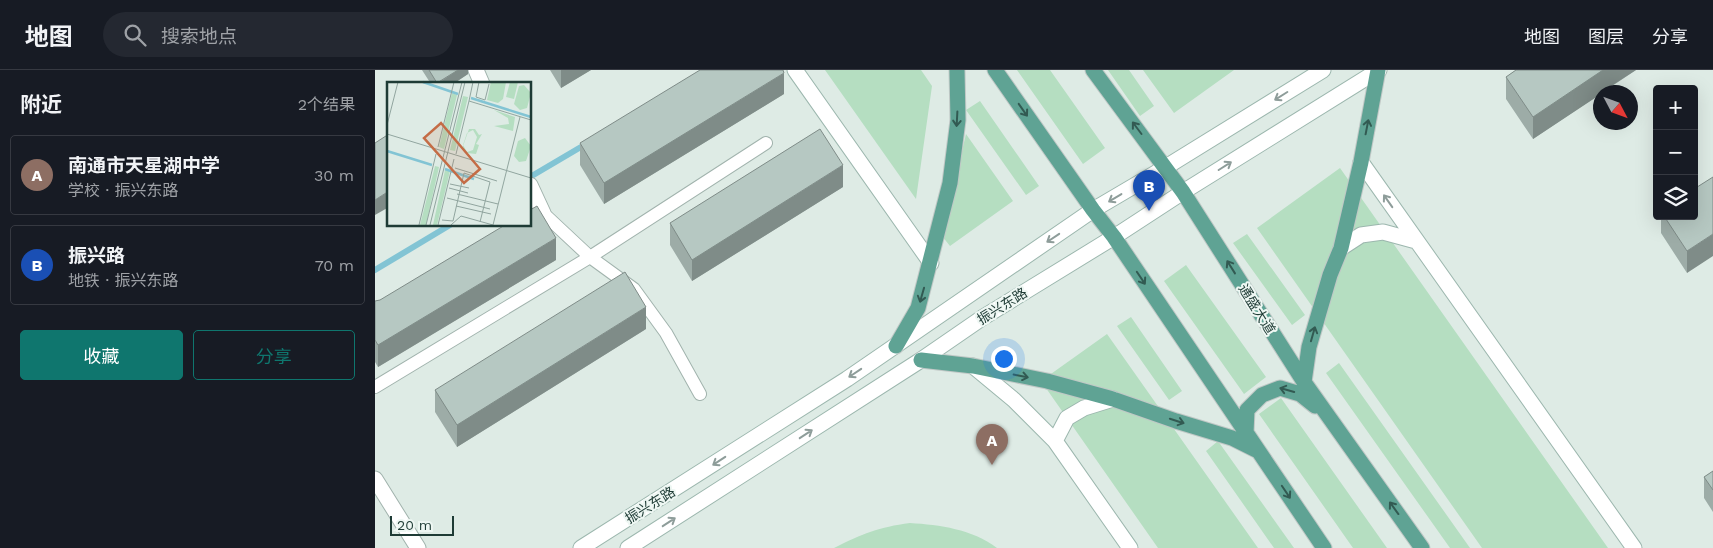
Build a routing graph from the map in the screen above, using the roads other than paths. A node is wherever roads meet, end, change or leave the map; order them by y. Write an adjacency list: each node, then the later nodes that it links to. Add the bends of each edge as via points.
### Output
1 (476, 70): 8 (main road)
2 (795, 70): 21 (main road)
3 (957, 70): 21 (main road, one-way to 21, via 957,120 950,183)
4 (995, 70): 14 (main road, one-way to 14)
5 (1093, 70): 11 (main road, 通盛大道, one-way to 5)
6 (1323, 70): 11 (main road, 振兴东路, one-way to 11)
7 (1379, 70): 10 (main road, one-way to 7); 13 (main road, 振兴东路, one-way to 7)
8 (481, 82)
9 (767, 143): 20 (lane)
10 (1361, 162): 18 (main road, one-way to 10); 19 (main road)
11 (1166, 167): 13 (main road, 通盛大道); 14 (main road, 振兴东路, one-way to 14)
12 (531, 188): 15 (main road)
13 (1183, 192): 17 (main road, 振兴东路); 25 (main road, 通盛大道, one-way to 13)
14 (1093, 210): 17 (main road); 22 (main road, 振兴东路, one-way to 22)
15 (543, 213): 16 (main road); 20 (lane)
16 (531, 220)
17 (1114, 237): 23 (main road, 振兴东路, via 982,318); 30 (main road, one-way to 30)
18 (1416, 241): 19 (main road, via 1383,232 1361,235); 40 (main road)
19 (1341, 248): 25 (main road, one-way to 19, via 1329,275)
20 (590, 257): 26 (lane); 27 (lane, via 634,289 666,332)
21 (931, 263): 22 (main road, one-way to 22, via 918,308)
22 (895, 346): 35 (main road, 振兴东路, one-way to 35)
23 (921, 360): 24 (main road); 36 (main road, 振兴东路, one-way to 23)
24 (973, 366): 28 (main road, one-way to 28); 31 (main road, via 1014,400)
25 (1304, 382): 29 (main road, 通盛大道)
26 (375, 387)
27 (700, 394)
28 (1113, 399): 31 (main road, via 1084,408 1067,418); 32 (main road, one-way to 32, via 1232,438)
29 (1327, 416): 30 (main road, one-way to 30, via 1300,394 1280,388 1262,395 1247,410); 39 (main road, 通盛大道, one-way to 29)
30 (1245, 433): 32 (main road)
31 (1055, 441): 37 (main road)
32 (1258, 451): 38 (main road, one-way to 38)
33 (375, 479): 34 (main road)
34 (417, 548)
35 (581, 548)
36 (628, 548)
37 (1130, 548)
38 (1324, 548)
39 (1422, 548)
40 (1634, 548)

